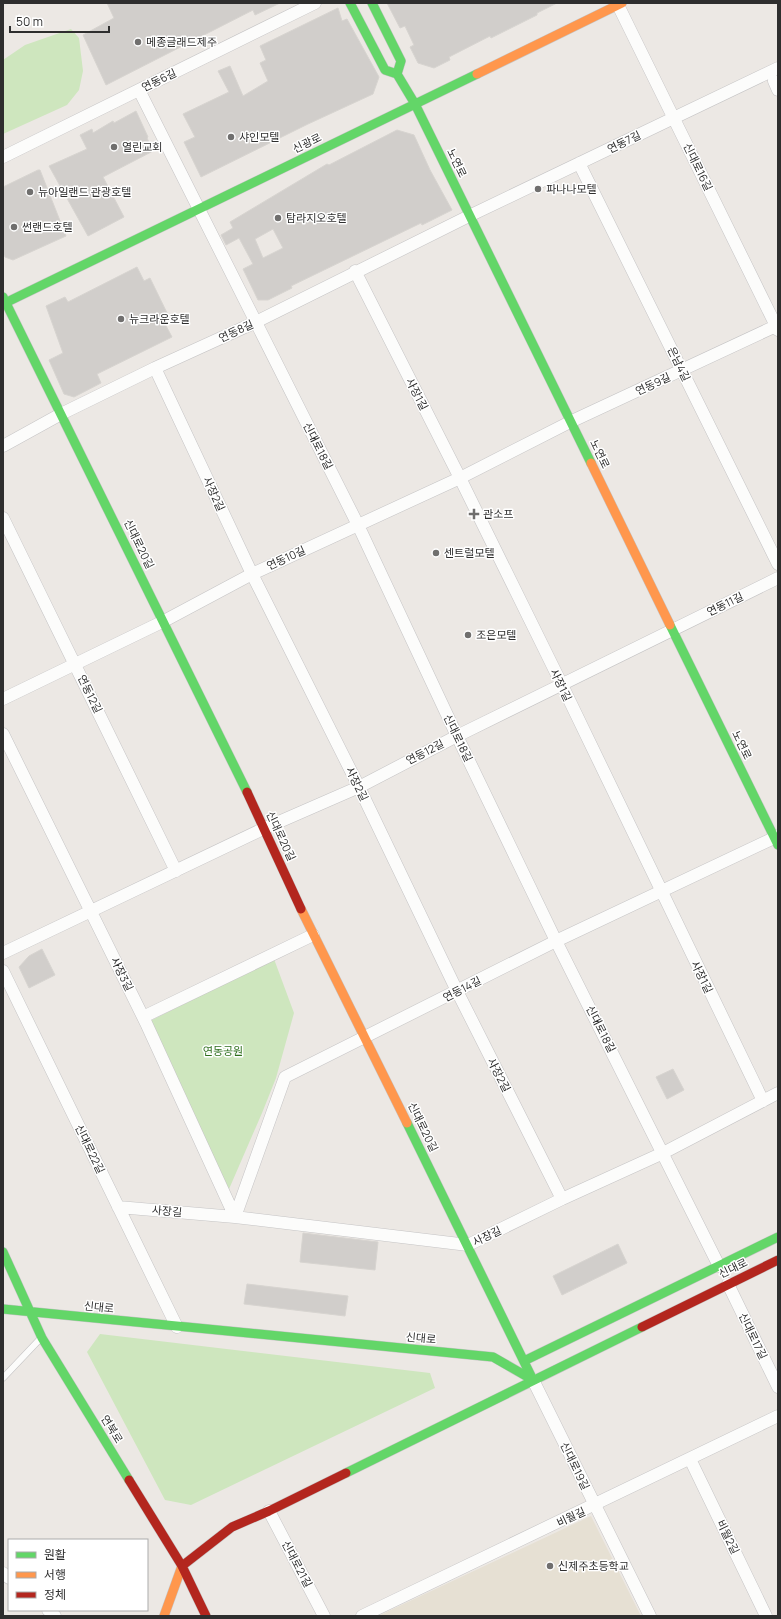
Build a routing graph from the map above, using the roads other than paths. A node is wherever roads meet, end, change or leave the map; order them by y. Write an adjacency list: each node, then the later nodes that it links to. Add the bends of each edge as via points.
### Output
1 (315, 3): 7 (street, 연동6길)
2 (350, 3): 6 (main road, 노연로, via 385,70)
3 (372, 3): 6 (main road, via 401,61)
4 (619, 4): 8 (main road, 신광로); 9 (street, 신대로16길)
5 (778, 68): 9 (street, 연동7길)
6 (397, 74): 8 (main road, 노연로)
7 (139, 90): 10 (street, 연동6길); 12 (street, 신대로18길)
8 (415, 104): 12 (main road, 신광로); 13 (main road, 노연로)
9 (674, 118): 11 (street, 연동7길); 17 (street, 신대로16길)
10 (3, 157)
11 (579, 163): 13 (street, 연동7길); 19 (street, 은남4길)
12 (199, 209): 15 (main road, 신광로); 16 (street, 신대로18길)
13 (469, 216): 14 (street, 연동8길); 21 (main road, 노연로)
14 (355, 271): 16 (street, 연동8길); 23 (street, 사장1길)
15 (4, 301): 20 (main road, 신대로20길)
16 (256, 322): 18 (street, 연동8길); 25 (street, 신대로18길)
17 (777, 327): 19 (street, 연동9길)
18 (155, 368): 20 (street, 연동8길); 27 (street, 사장2길)
19 (682, 370): 21 (street, 연동9길); 26 (street, 은남4길)
20 (61, 414): 22 (street, 연동8길); 29 (main road, 신대로20길)
21 (570, 422): 23 (street, 연동10길); 30 (main road, 노연로)
22 (3, 446)
23 (460, 478): 25 (street, 연동10길); 32 (street, 사장1길)
24 (3, 518): 31 (street, 연동12길)
25 (358, 525): 27 (street, 연동10길); 35 (street, 신대로18길)
26 (778, 564)
27 (252, 574): 29 (street, 연동10길); 36 (street, 사장2길)
28 (778, 578): 30 (street, 연동11길)
29 (164, 621): 31 (street, 연동10길); 37 (main road, 신대로20길)
30 (672, 630): 32 (street, 연동12길); 38 (main road, 노연로)
31 (75, 664): 33 (street, 연동10길); 39 (street, 연동12길)
32 (562, 685): 35 (street, 연동12길); 40 (street, 사장1길)
33 (3, 699)
34 (3, 734): 41 (street, 사장3길)
35 (457, 736): 36 (street, 연동12길); 43 (street, 신대로18길)
36 (358, 787): 37 (street, 연동12길); 46 (street, 사장2길)
37 (265, 828): 39 (street, 연동12길); 42 (main road, 신대로20길)
38 (777, 840): 40 (street, 연동14길)
39 (176, 871): 41 (street, 연동12길)
40 (660, 891): 43 (street, 연동14길); 50 (street, 사장1길)
41 (91, 912): 44 (street, 연동12길); 47 (street, 사장3길)
42 (313, 935): 47 (street); 48 (main road, 신대로20길)
43 (556, 941): 46 (street, 연동14길); 51 (street, 신대로18길)
44 (3, 953)
45 (3, 971): 53 (street, 신대로22길)
46 (457, 991): 48 (street, 연동14길); 52 (street, 사장2길)
47 (143, 1017): 54 (street, 사장3길)
48 (365, 1038): 54 (street, 연동14길, via 285,1077); 56 (main road, 신대로20길)
49 (778, 1093): 50 (street, 사장길)
50 (763, 1101): 51 (street, 사장길)
51 (663, 1153): 52 (street, 사장길); 59 (street, 신대로18길)
52 (562, 1199): 56 (street, 사장길)
53 (118, 1207): 54 (street, 사장길); 63 (street, 신대로22길)
54 (235, 1216): 56 (street, 사장길)
55 (778, 1237): 59 (main road, 신대로)
56 (468, 1246): 65 (main road, 신대로20길)
57 (3, 1252): 62 (main road, 연북로)
58 (778, 1260): 60 (main road, 신대로)
59 (719, 1266): 65 (main road, 신대로)
60 (728, 1284): 67 (main road, 신대로); 68 (street, 신대로17길)
61 (3, 1309): 62 (main road, 신대로)
62 (30, 1312): 63 (main road, 신대로); 64 (main road, 연북로)
63 (177, 1327): 67 (main road, 신대로, via 493,1357)
64 (42, 1338): 66 (lane); 73 (main road, 연북로)
65 (524, 1361): 67 (main road, 신대로20길)
66 (3, 1378)
67 (533, 1380): 71 (street, 신대로19길); 72 (main road)
68 (778, 1387)
69 (778, 1416): 70 (street, 비월길)
70 (690, 1459): 71 (street, 비월길); 79 (street, 비월2길)
71 (594, 1505): 77 (street, 비월길); 78 (street, 신대로19길)
72 (269, 1511): 73 (main road, via 232,1527); 76 (street, 신대로21길)
73 (182, 1566): 74 (main road); 75 (main road, 연북로)
74 (164, 1616)
75 (206, 1616)
76 (324, 1616)
77 (362, 1616)
78 (650, 1616)
79 (766, 1616)

